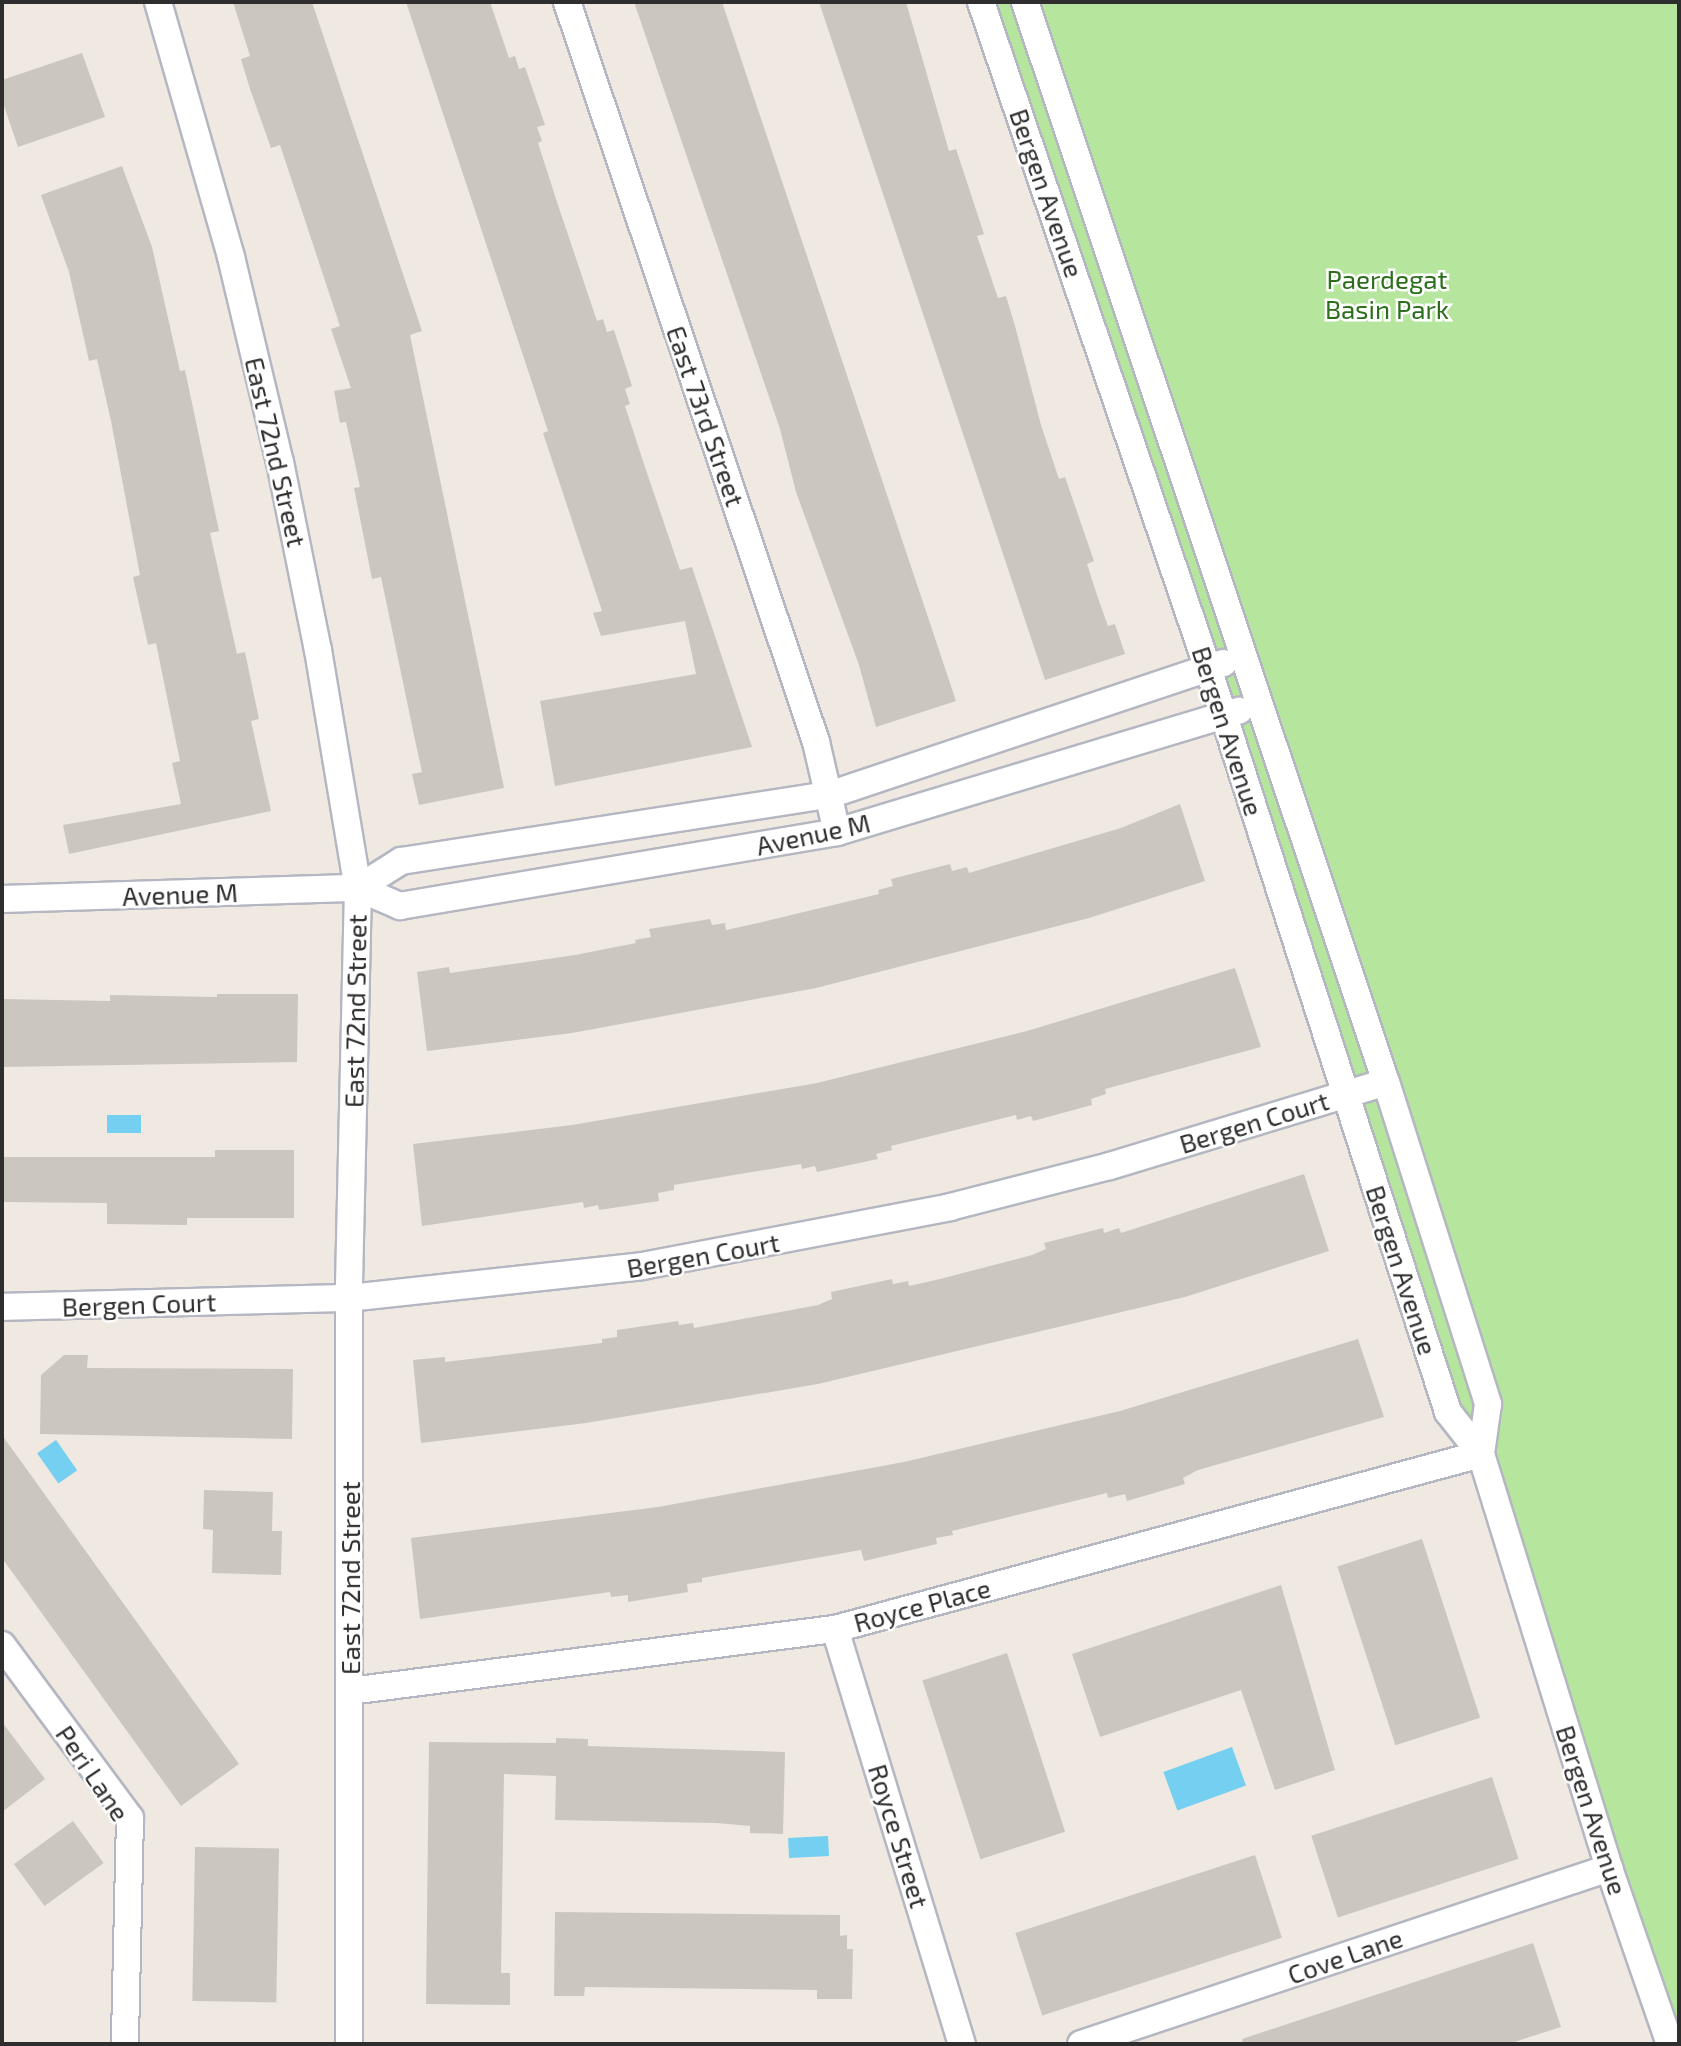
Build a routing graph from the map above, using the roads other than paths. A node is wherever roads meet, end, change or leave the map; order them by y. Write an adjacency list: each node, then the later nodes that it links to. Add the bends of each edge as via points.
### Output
1 (158, 2): 11 (street, East 72nd Street, via 231,257 280,462 318,650)
2 (567, 2): 9 (street, East 73rd Street, via 816,742)
3 (981, 2): 6 (street, Bergen Avenue)
4 (1026, 2): 5 (street, Bergen Avenue)
5 (1243, 656): 6 (street, Avenue M); 7 (street, Bergen Avenue)
6 (1208, 669): 8 (street, Bergen Avenue); 9 (street, Avenue M)
7 (1259, 705): 8 (street, Avenue M); 13 (street, Bergen Avenue)
8 (1224, 716): 10 (street, Avenue M); 14 (street, Bergen Avenue)
9 (829, 795): 10 (street, East 73rd Street); 11 (street, Avenue M, via 401,860)
10 (837, 832): 11 (street, Avenue M, via 400,906)
11 (358, 888): 12 (street, Avenue M); 15 (street, East 72nd Street)
12 (2, 899)
13 (1386, 1082): 14 (street, Bergen Court); 17 (street, Bergen Avenue, via 1488,1404)
14 (1345, 1094): 15 (street, Bergen Court, via 1110,1166 814,1236 642,1266); 17 (street, Bergen Avenue, via 1448,1412)
15 (349, 1298): 16 (street, Bergen Court); 20 (street, East 72nd Street)
16 (2, 1307)
17 (1481, 1454): 18 (street, Royce Place); 21 (street, Bergen Avenue)
18 (835, 1629): 20 (street, Royce Place); 24 (street, Royce Street)
19 (2, 1645): 22 (street, Peri Lane, via 130,1818)
20 (351, 1691): 23 (street, East 72nd Street)
21 (1609, 1868): 25 (street, Cove Lane); 26 (street, Bergen Avenue)
22 (125, 2044)
23 (349, 2044)
24 (962, 2044)
25 (1082, 2044)
26 (1670, 2044)

